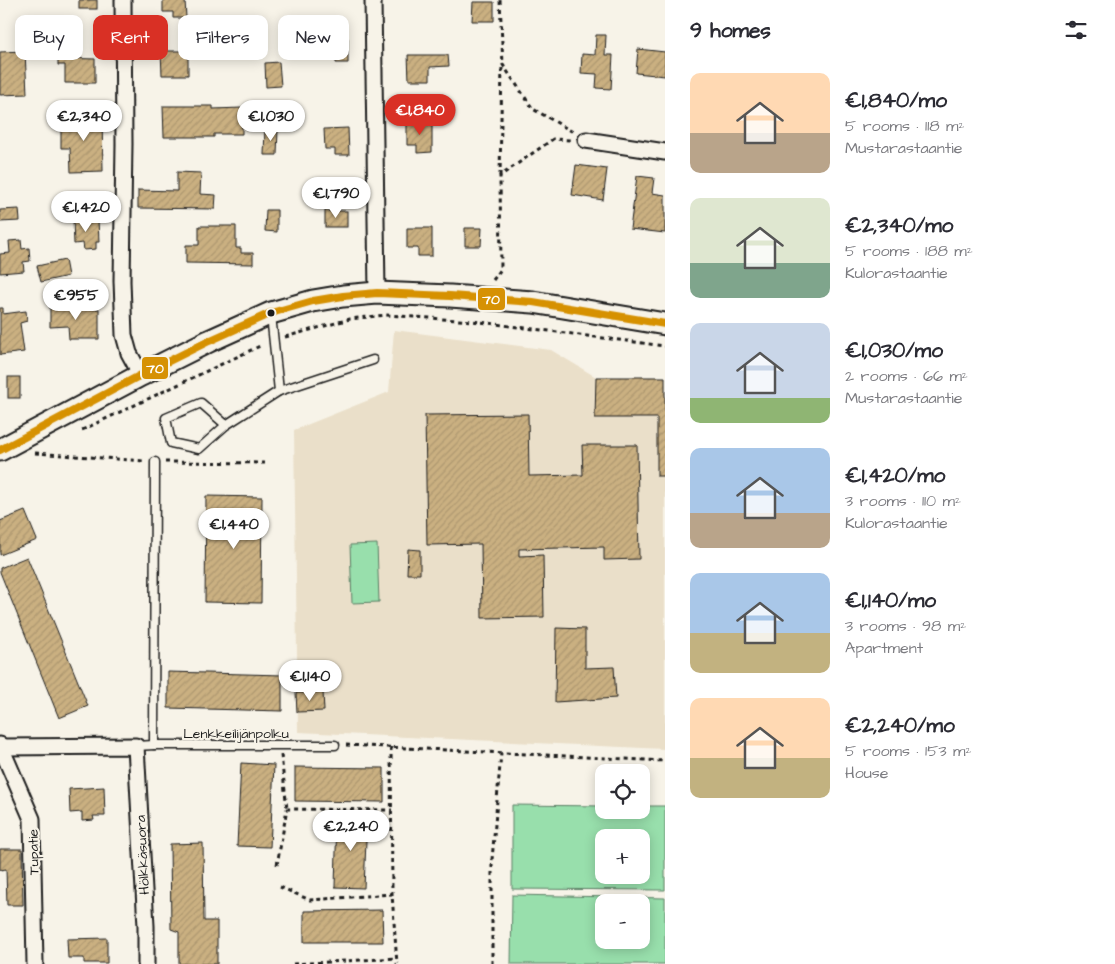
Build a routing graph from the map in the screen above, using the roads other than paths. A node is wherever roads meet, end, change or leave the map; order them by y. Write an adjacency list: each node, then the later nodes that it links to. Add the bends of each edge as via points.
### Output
1 (123, 0): 9 (street, via 124,336)
2 (373, 0): 5 (street)
3 (586, 140): 4 (street)
4 (665, 152)
5 (377, 293): 6 (main road, via 343,296); 7 (main road, via 533,302)
6 (271, 313): 9 (main road); 10 (lane)
7 (665, 324)
8 (373, 360): 10 (lane)
9 (141, 375): 12 (main road)
10 (279, 391): 11 (lane)
11 (226, 426): 11 (lane, via 199,449 170,443 166,418 202,404)
12 (0, 450)
13 (155, 462): 14 (lane)
14 (154, 745): 15 (lane, Lenkkeilijänpolku); 17 (lane, Lenkkeilijänpolku)
15 (335, 745)
16 (0, 746): 17 (street, Tupatie); 18 (street, Tupatie, via 32,819)
17 (136, 746): 19 (street, Hölkkäsuora)
18 (35, 964)
19 (146, 964)

